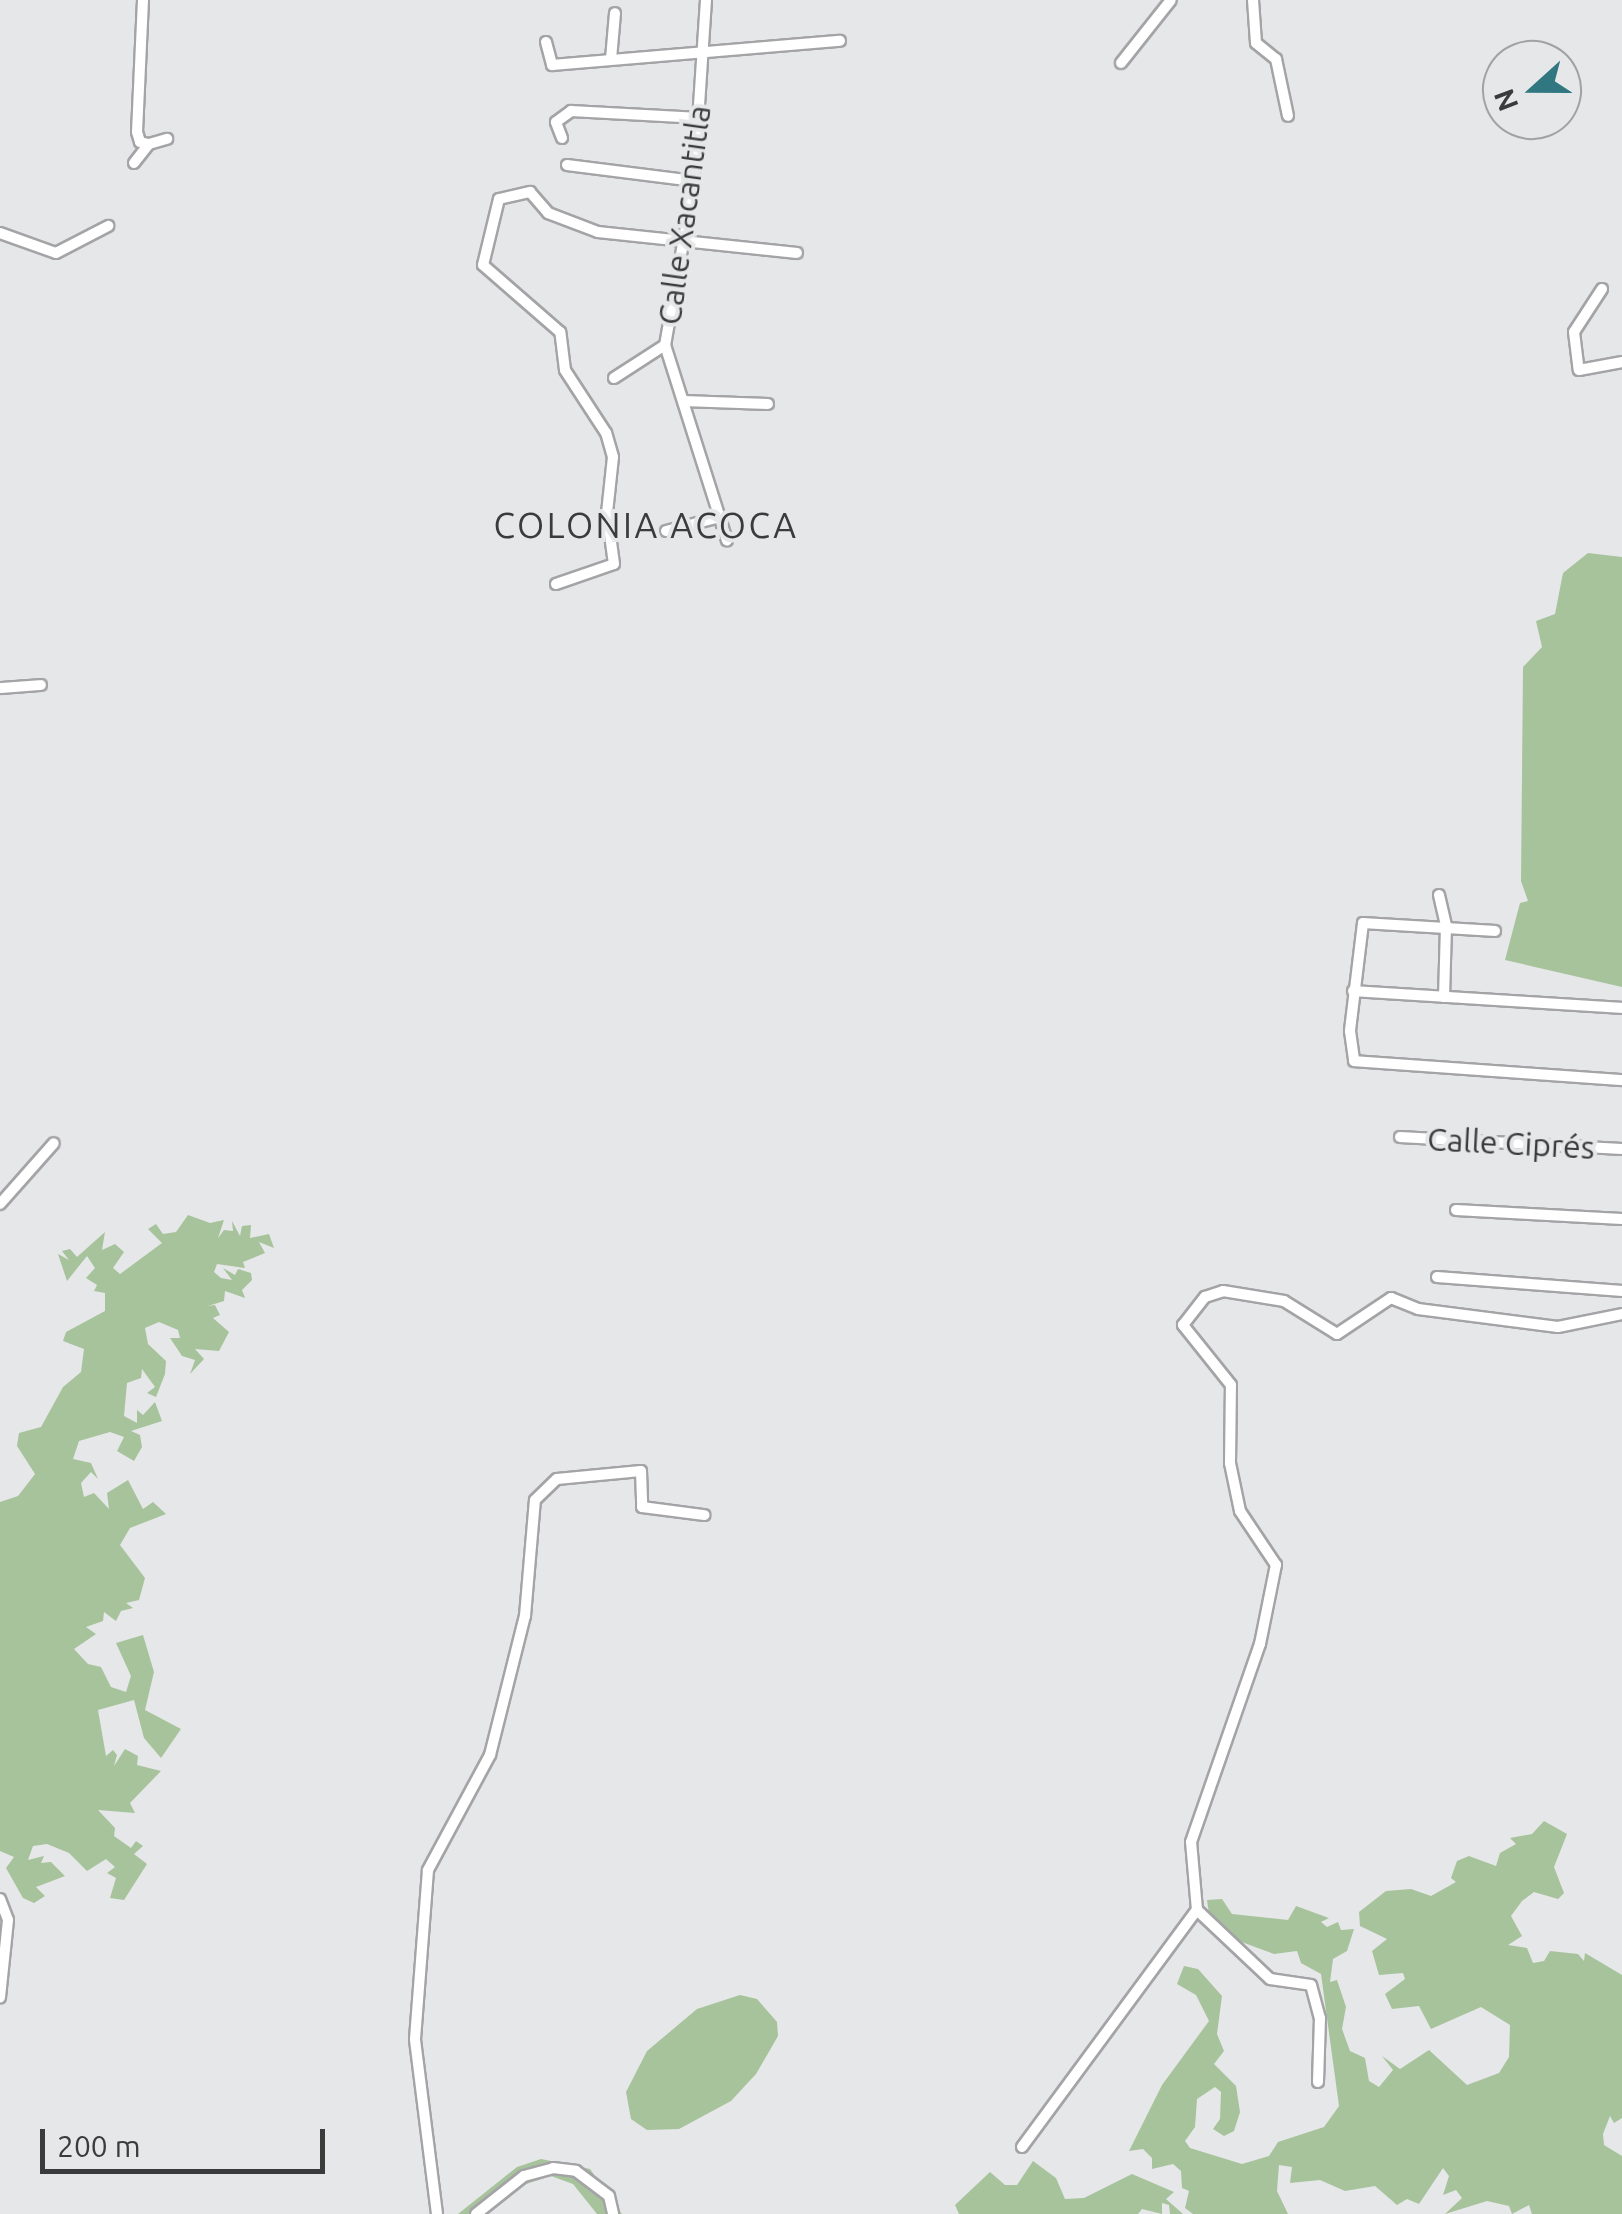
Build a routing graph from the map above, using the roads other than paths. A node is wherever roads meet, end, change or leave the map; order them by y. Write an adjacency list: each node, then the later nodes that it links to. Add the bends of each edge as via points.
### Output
1 (143, 0): 15 (street, via 137,132)
2 (706, 0): 8 (street, Calle Xacantitla)
3 (1171, 0): 10 (street)
4 (1254, 0): 11 (street, via 1256,43 1276,60)
5 (616, 12): 9 (street)
6 (840, 41): 8 (street)
7 (546, 42): 9 (street, via 549,65)
8 (704, 50): 9 (street); 12 (street, Calle Xacantitla)
9 (612, 60)
10 (1121, 63)
11 (1288, 116)
12 (700, 118): 13 (street, via 572,111 556,122); 18 (street, Calle Xacantitla)
13 (562, 138)
14 (167, 139): 15 (street)
15 (149, 144): 16 (street)
16 (134, 163)
17 (567, 165): 18 (street)
18 (694, 180): 21 (street, Calle Xacantitla)
19 (108, 226): 20 (street, via 56,253)
20 (0, 233)
21 (684, 241): 22 (street); 24 (street, Calle Xacantitla); 32 (street, via 582,228 548,213 530,192 499,198 482,264 560,332 565,370 606,433 613,457 607,513 614,564)
22 (797, 253)
23 (1602, 290): 25 (street, via 1574,332 1579,370)
24 (665, 345): 26 (street); 27 (street, Calle Xacantitla)
25 (1622, 362)
26 (614, 378)
27 (683, 401): 28 (street); 29 (street, Calle Xacantitla)
28 (768, 404)
29 (720, 518): 30 (street); 31 (street, Calle Xacantitla)
30 (666, 531)
31 (726, 540)
32 (556, 584)
33 (41, 684): 34 (street)
34 (0, 688)
35 (1439, 895): 36 (street)
36 (1446, 926): 37 (street); 38 (street, via 1369,920 1360,926); 39 (street)
37 (1495, 932)
38 (1354, 991): 39 (street); 41 (street, via 1350,1051 1362,1066)
39 (1444, 997): 40 (street)
40 (1622, 1008)
41 (1622, 1080)
42 (1400, 1137): 44 (street, Calle Ciprés)
43 (54, 1143): 45 (street)
44 (1622, 1148)
45 (0, 1204)
46 (1456, 1210): 47 (street)
47 (1622, 1219)
48 (1437, 1278): 49 (street)
49 (1622, 1291)
50 (1622, 1314): 53 (street, via 1558,1328 1418,1308 1391,1298 1337,1334 1284,1302 1222,1291 1204,1297 1183,1325 1231,1385 1230,1463 1240,1511 1276,1566 1260,1644 1192,1842)
51 (704, 1515): 57 (street, via 642,1507 641,1472 557,1479 535,1500 525,1616 490,1755 428,1870 415,2039)
52 (0, 1899): 54 (street, via 8,1920)
53 (1197, 1910): 55 (street, via 1270,1978 1311,1985 1320,2018); 56 (street)
54 (0, 1998)
55 (1318, 2082)
56 (1022, 2148)
57 (437, 2214)
58 (476, 2214): 59 (street, via 524,2176 553,2168 576,2170 609,2196)
59 (613, 2214)

